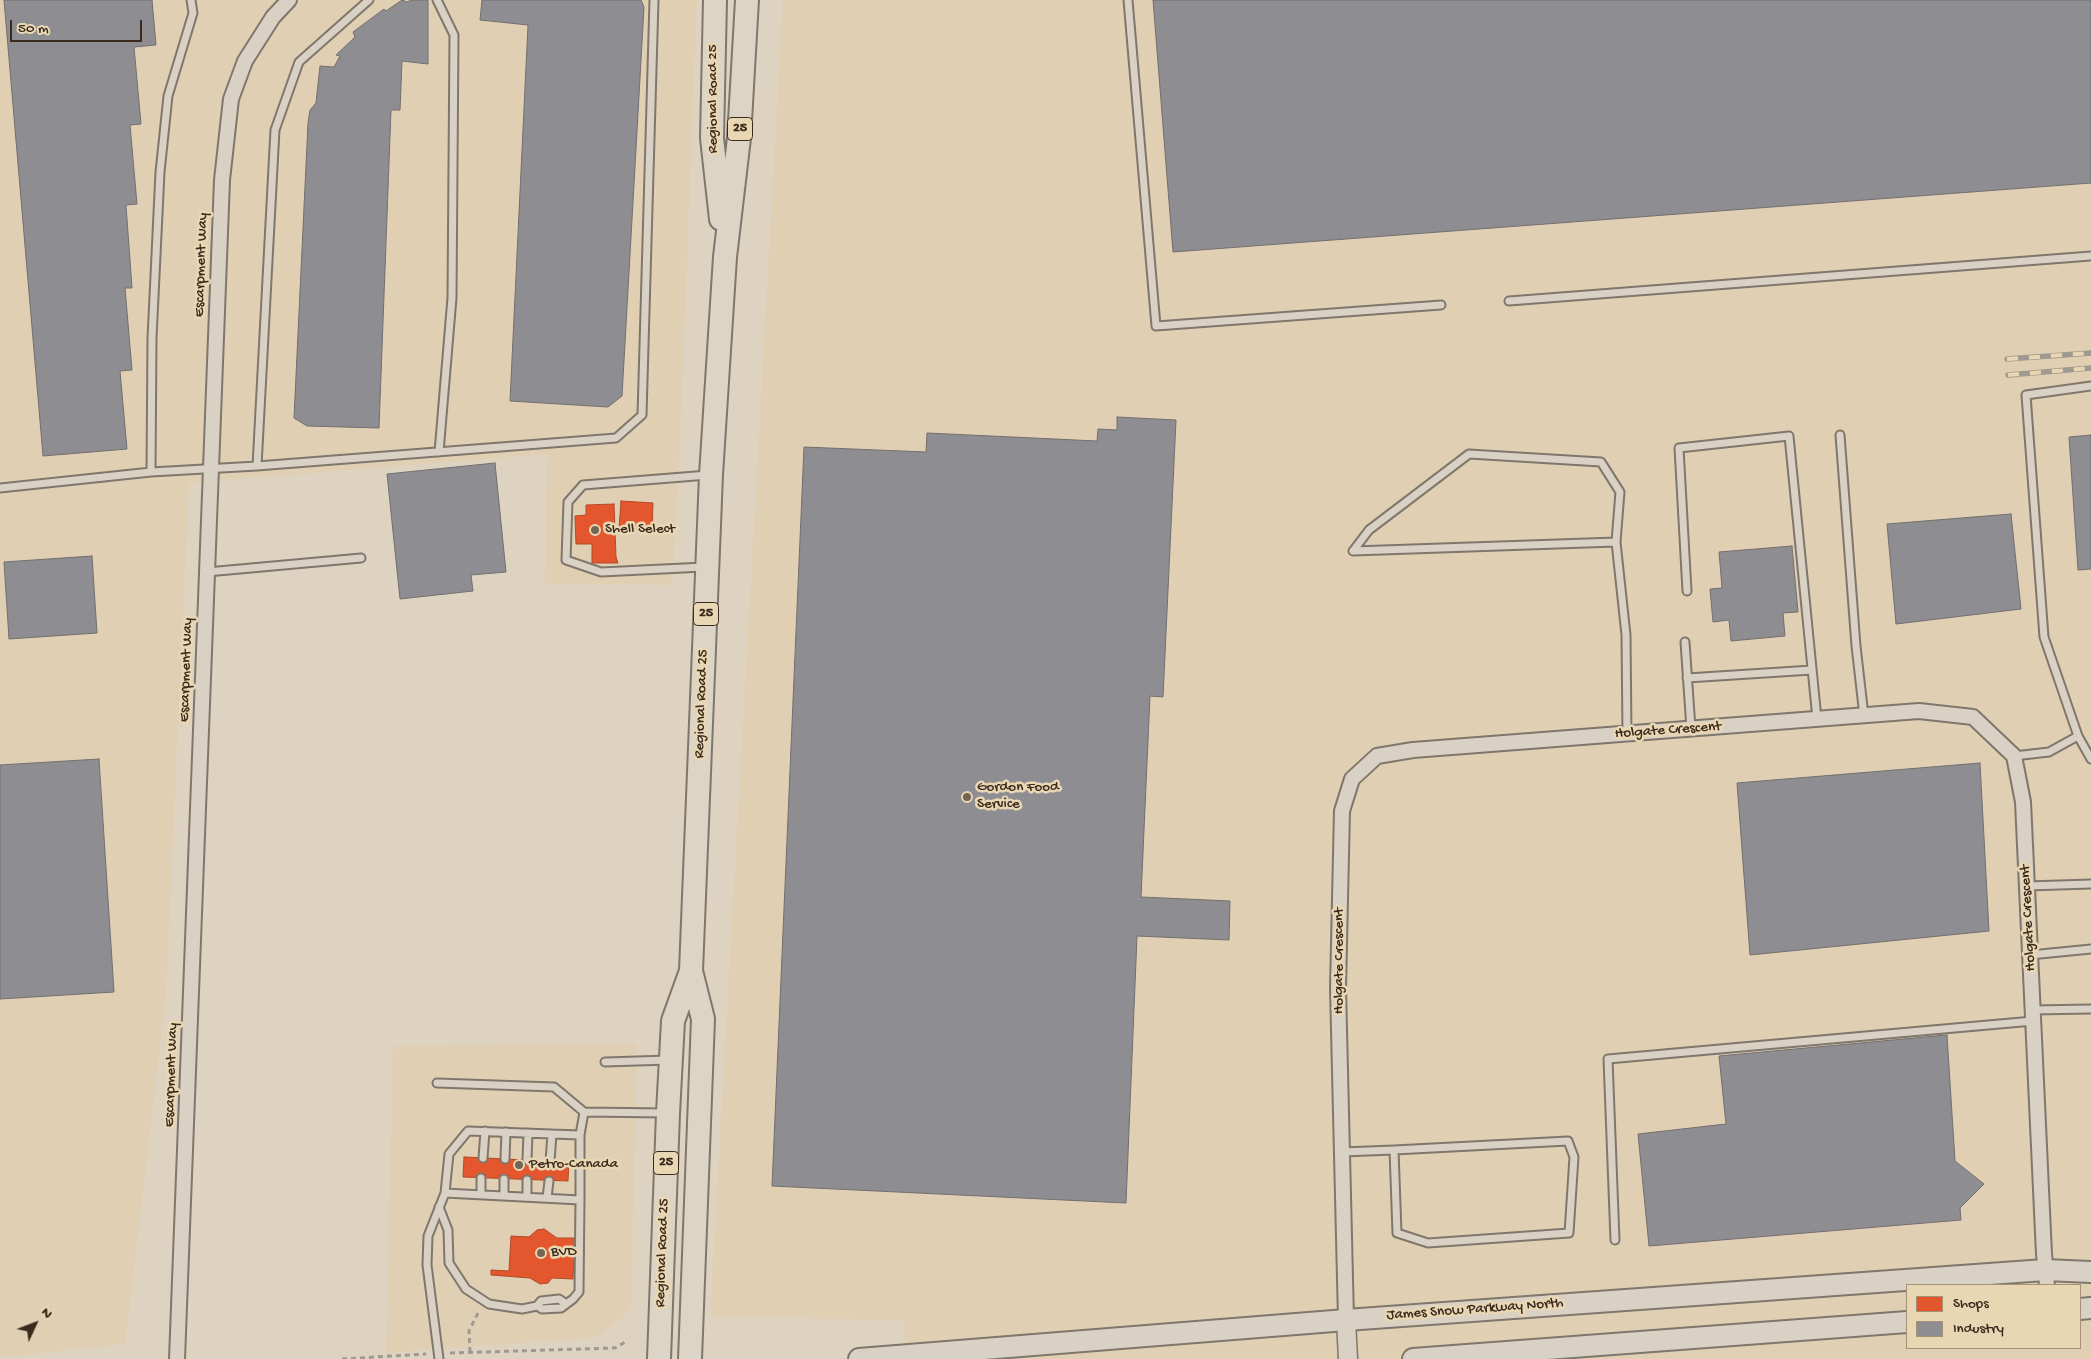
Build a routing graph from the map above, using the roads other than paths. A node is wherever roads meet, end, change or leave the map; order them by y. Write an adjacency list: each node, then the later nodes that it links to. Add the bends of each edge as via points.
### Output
1 (191, 0): 18 (lane, via 193,14 168,96 160,172 152,338)
2 (289, 0): 17 (street, Escarpment Way, via 273,17 245,61 231,99 222,180)
3 (369, 0): 16 (lane, via 299,62 275,130)
4 (437, 0): 15 (lane, via 454,35 452,298)
5 (654, 0): 15 (lane, via 642,414 616,438)
6 (715, 0): 10 (main road, Regional Road 25 / 25, via 712,138)
7 (747, 0): 10 (main road, Regional Road 25 / 25, via 739,138)
8 (1128, 0): 12 (lane, via 1156,326)
9 (2091, 256): 11 (lane)
10 (725, 257): 19 (main road, Regional Road 25 / 25)
11 (1509, 301)
12 (1442, 305)
13 (2091, 386): 33 (lane, via 2026,395 2044,637)
14 (1840, 435): 29 (lane)
15 (439, 452): 16 (lane)
16 (257, 466): 17 (lane)
17 (211, 470): 18 (lane); 24 (street, Escarpment Way)
18 (151, 472): 20 (lane)
19 (711, 475): 23 (main road, Regional Road 25 / 25); 23 (lane, via 583,485 568,502 566,560 601,572)
20 (0, 488)
21 (1616, 542): 21 (lane, via 1620,492 1601,462 1469,454 1369,530 1353,551); 32 (lane, via 1626,634)
22 (361, 558): 24 (lane)
23 (708, 567): 40 (main road, Regional Road 25 / 25)
24 (207, 572): 79 (street, Escarpment Way)
25 (1687, 591): 27 (lane, via 1679,448 1789,436)
26 (1685, 642): 28 (lane)
27 (1812, 670): 28 (lane); 30 (lane)
28 (1687, 678): 31 (lane)
29 (1864, 716): 30 (street, Holgate Crescent); 34 (street, Holgate Crescent, via 1919,711 1974,717)
30 (1817, 719): 31 (street, Holgate Crescent)
31 (1691, 729): 32 (street, Holgate Crescent)
32 (1627, 734): 54 (street, Holgate Crescent, via 1413,750 1377,756 1352,779 1342,811 1338,988)
33 (2078, 736): 34 (lane, via 2049,752); 35 (lane)
34 (2014, 756): 37 (street, Holgate Crescent, via 2024,802)
35 (2091, 759)
36 (2091, 884): 37 (lane)
37 (2027, 886): 39 (street, Holgate Crescent)
38 (2091, 949): 39 (lane)
39 (2030, 955): 42 (street, Holgate Crescent)
40 (690, 971): 43 (main road, Regional Road 25 / 25, via 673,1021); 81 (main road, Regional Road 25 / 25, via 703,1019)
41 (2091, 1009): 42 (lane)
42 (2033, 1016): 70 (lane, via 1608,1058); 72 (street, Holgate Crescent)
43 (671, 1060): 44 (lane); 47 (main road, Regional Road 25 / 25)
44 (605, 1062)
45 (437, 1083): 46 (lane, via 554,1087)
46 (584, 1112): 47 (lane); 52 (lane)
47 (668, 1113): 80 (main road, Regional Road 25 / 25)
48 (485, 1131): 49 (lane); 55 (lane); 63 (lane, via 468,1131 449,1154)
49 (506, 1132): 50 (lane); 56 (lane)
50 (528, 1133): 51 (lane); 57 (lane)
51 (552, 1134): 52 (lane); 58 (lane)
52 (580, 1135): 68 (lane)
53 (1394, 1150): 53 (lane, via 1568,1141 1574,1157 1569,1233 1428,1244 1397,1233); 54 (lane)
54 (1342, 1152): 75 (street, Holgate Crescent)
55 (483, 1158)
56 (506, 1159)
57 (527, 1160)
58 (550, 1161)
59 (481, 1178): 64 (lane)
60 (504, 1179): 65 (lane)
61 (527, 1180): 66 (lane)
62 (549, 1181): 67 (lane)
63 (445, 1193): 64 (lane); 69 (lane)
64 (481, 1195): 65 (lane)
65 (504, 1196): 66 (lane)
66 (527, 1197): 67 (lane)
67 (547, 1198): 68 (lane)
68 (580, 1200): 69 (lane, via 579,1292 565,1303 559,1299 541,1301 537,1306 522,1309 489,1304 466,1289 449,1263 448,1230)
69 (440, 1206): 78 (lane, via 428,1236 427,1265)
70 (1615, 1240)
71 (2091, 1272): 72 (main road, James Snow Parkway North)
72 (2046, 1277): 73 (main road, James Snow Parkway North)
73 (1932, 1284)
74 (1906, 1286): 75 (main road, James Snow Parkway North)
75 (1346, 1320): 77 (street, Holgate Crescent); 82 (main road, James Snow Parkway North)
76 (1906, 1322): 83 (main road)
77 (1348, 1351)
78 (439, 1356)
79 (177, 1359)
80 (659, 1359)
81 (690, 1359)
82 (859, 1359)
83 (1413, 1359)

